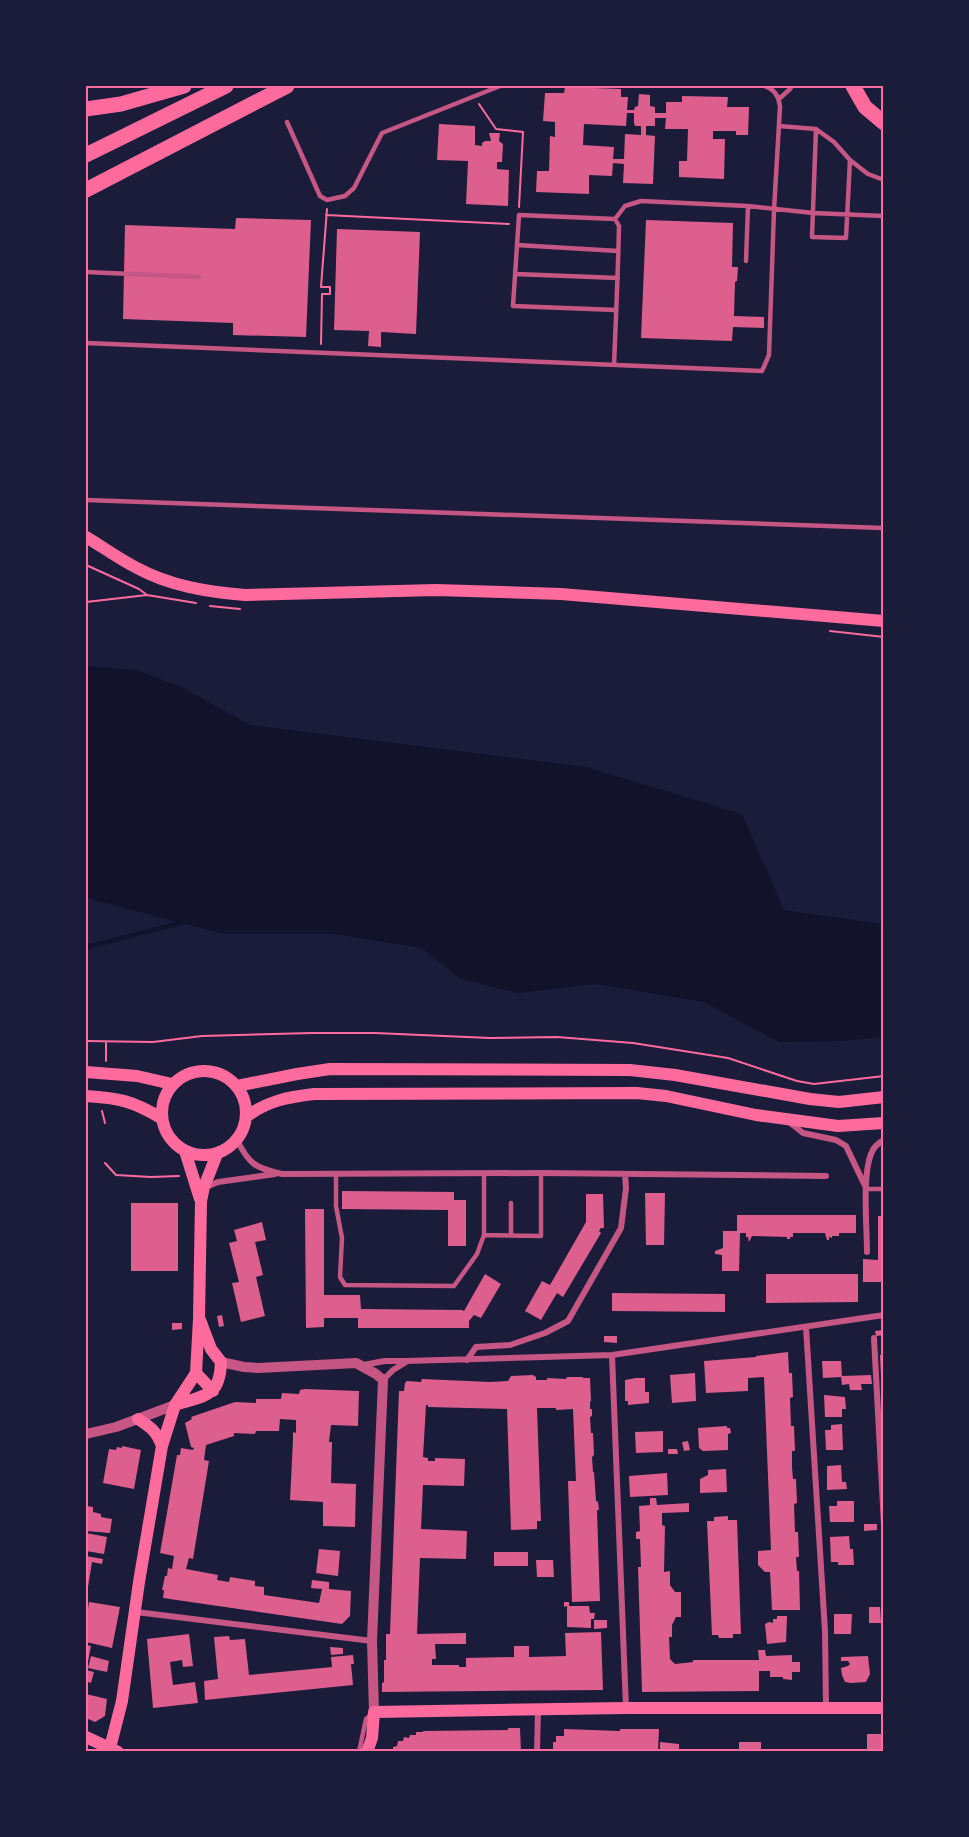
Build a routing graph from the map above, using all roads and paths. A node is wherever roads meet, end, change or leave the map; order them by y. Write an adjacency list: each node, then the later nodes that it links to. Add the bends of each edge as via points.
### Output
1 (184, 86): 10 (highway, via 121,104)
2 (226, 86): 15 (highway)
3 (287, 86): 18 (highway)
4 (500, 86): 8 (lane)
5 (765, 86): 9 (lane)
6 (792, 86): 9 (lane)
7 (853, 86): 12 (highway, via 865,107)
8 (474, 96): 19 (lane, via 382,133 354,188 345,196); 25 (path, via 496,129 523,132)
9 (779, 99): 13 (lane)
10 (86, 109)
11 (287, 122): 19 (lane, via 320,196)
12 (884, 123)
13 (779, 126): 14 (lane); 21 (lane)
14 (816, 129): 16 (lane); 22 (lane)
15 (86, 155)
16 (850, 160): 17 (lane); 23 (lane)
17 (884, 180)
18 (86, 190)
19 (327, 200): 24 (path)
20 (748, 206): 21 (lane); 27 (lane, via 641,201 626,206); 31 (lane)
21 (774, 210): 22 (lane); 39 (lane, via 769,355 762,371)
22 (813, 213): 23 (lane); 23 (lane, via 812,237 846,238)
23 (847, 214): 26 (lane)
24 (326, 215): 28 (path); 38 (path, via 321,287 330,287 330,294 322,294)
25 (519, 215): 27 (lane); 28 (lane)
26 (884, 216)
27 (615, 219): 30 (lane, via 619,226)
28 (518, 224): 29 (lane)
29 (517, 245): 30 (lane); 33 (lane)
30 (618, 250): 35 (lane)
31 (746, 261)
32 (86, 272): 34 (lane)
33 (515, 274): 35 (lane); 36 (lane, via 513,306)
34 (199, 277)
35 (618, 278): 36 (lane)
36 (616, 310): 39 (lane)
37 (86, 343): 38 (lane)
38 (321, 353): 39 (lane)
39 (614, 364)
40 (86, 500): 41 (lane)
41 (884, 528)
42 (86, 537): 47 (main road, via 138,569 213,593 436,590 561,594)
43 (86, 565): 44 (path)
44 (147, 595): 45 (path); 46 (path)
45 (86, 602)
46 (243, 609)
47 (884, 621)
48 (829, 631): 49 (path)
49 (884, 637)
50 (86, 1041): 51 (path)
51 (106, 1042): 53 (path); 54 (path, via 312,1033 557,1037 633,1043 728,1058 814,1084)
52 (86, 1072): 53 (main road)
53 (106, 1075): 55 (main road, via 137,1076)
54 (884, 1076)
55 (172, 1084): 56 (main road, via 182,1076 205,1070 217,1072); 60 (main road, via 165,1094)
56 (237, 1086): 58 (main road, via 330,1070 630,1070 810,1099 840,1102); 59 (main road, via 246,1106)
57 (86, 1096): 60 (main road, via 123,1100)
58 (884, 1097)
59 (246, 1117): 61 (main road, via 272,1102 314,1094 491,1092 637,1093); 63 (main road)
60 (161, 1118): 65 (main road, via 169,1138)
61 (786, 1119): 62 (main road, via 838,1126); 76 (street, via 803,1133 846,1146)
62 (884, 1124)
63 (237, 1140): 66 (main road); 71 (street, via 262,1170)
64 (884, 1140): 76 (street, via 871,1153)
65 (185, 1151): 66 (main road, via 195,1155); 78 (main road)
66 (217, 1154): 75 (main road)
67 (105, 1163): 73 (path, via 116,1175)
68 (336, 1173): 69 (street); 71 (street); 80 (lane, via 336,1206 342,1238 340,1277 345,1285 454,1286 477,1254)
69 (484, 1173): 70 (street); 80 (lane)
70 (541, 1173): 72 (street); 81 (lane, via 541,1236)
71 (282, 1174): 75 (street)
72 (625, 1174): 74 (street); 88 (street, via 621,1228 568,1321 510,1345 476,1347)
73 (183, 1176)
74 (826, 1176)
75 (204, 1187): 78 (main road)
76 (866, 1189): 77 (lane); 82 (street)
77 (884, 1189)
78 (201, 1201): 84 (main road)
79 (512, 1203): 81 (lane)
80 (484, 1235): 81 (lane)
81 (511, 1235)
82 (867, 1252)
83 (884, 1315): 85 (street)
84 (199, 1319): 90 (main road); 92 (main road)
85 (806, 1327): 87 (street); 103 (street, via 825,1631)
86 (874, 1338): 99 (street)
87 (612, 1355): 88 (street); 102 (street)
88 (467, 1360): 89 (street)
89 (406, 1361): 91 (street); 93 (street)
90 (221, 1362): 91 (street, via 258,1368); 92 (main road); 94 (main road)
91 (362, 1365): 93 (street)
92 (196, 1373): 94 (main road); 95 (main road)
93 (383, 1380): 101 (street)
94 (213, 1391): 95 (main road)
95 (175, 1405): 96 (street); 98 (main road)
96 (138, 1419): 97 (street); 98 (main road, via 154,1430)
97 (86, 1434)
98 (162, 1446): 100 (main road)
99 (884, 1525)
100 (136, 1612): 101 (street); 108 (main road)
101 (372, 1641): 106 (street)
102 (626, 1707): 103 (main road); 105 (main road)
103 (826, 1708): 104 (main road)
104 (884, 1708)
105 (538, 1709): 106 (main road); 111 (street)
106 (374, 1712): 109 (lane, via 366,1719); 110 (main road)
107 (86, 1737): 108 (main road)
108 (114, 1750)
109 (359, 1752)
110 (367, 1752)
111 (537, 1752)

